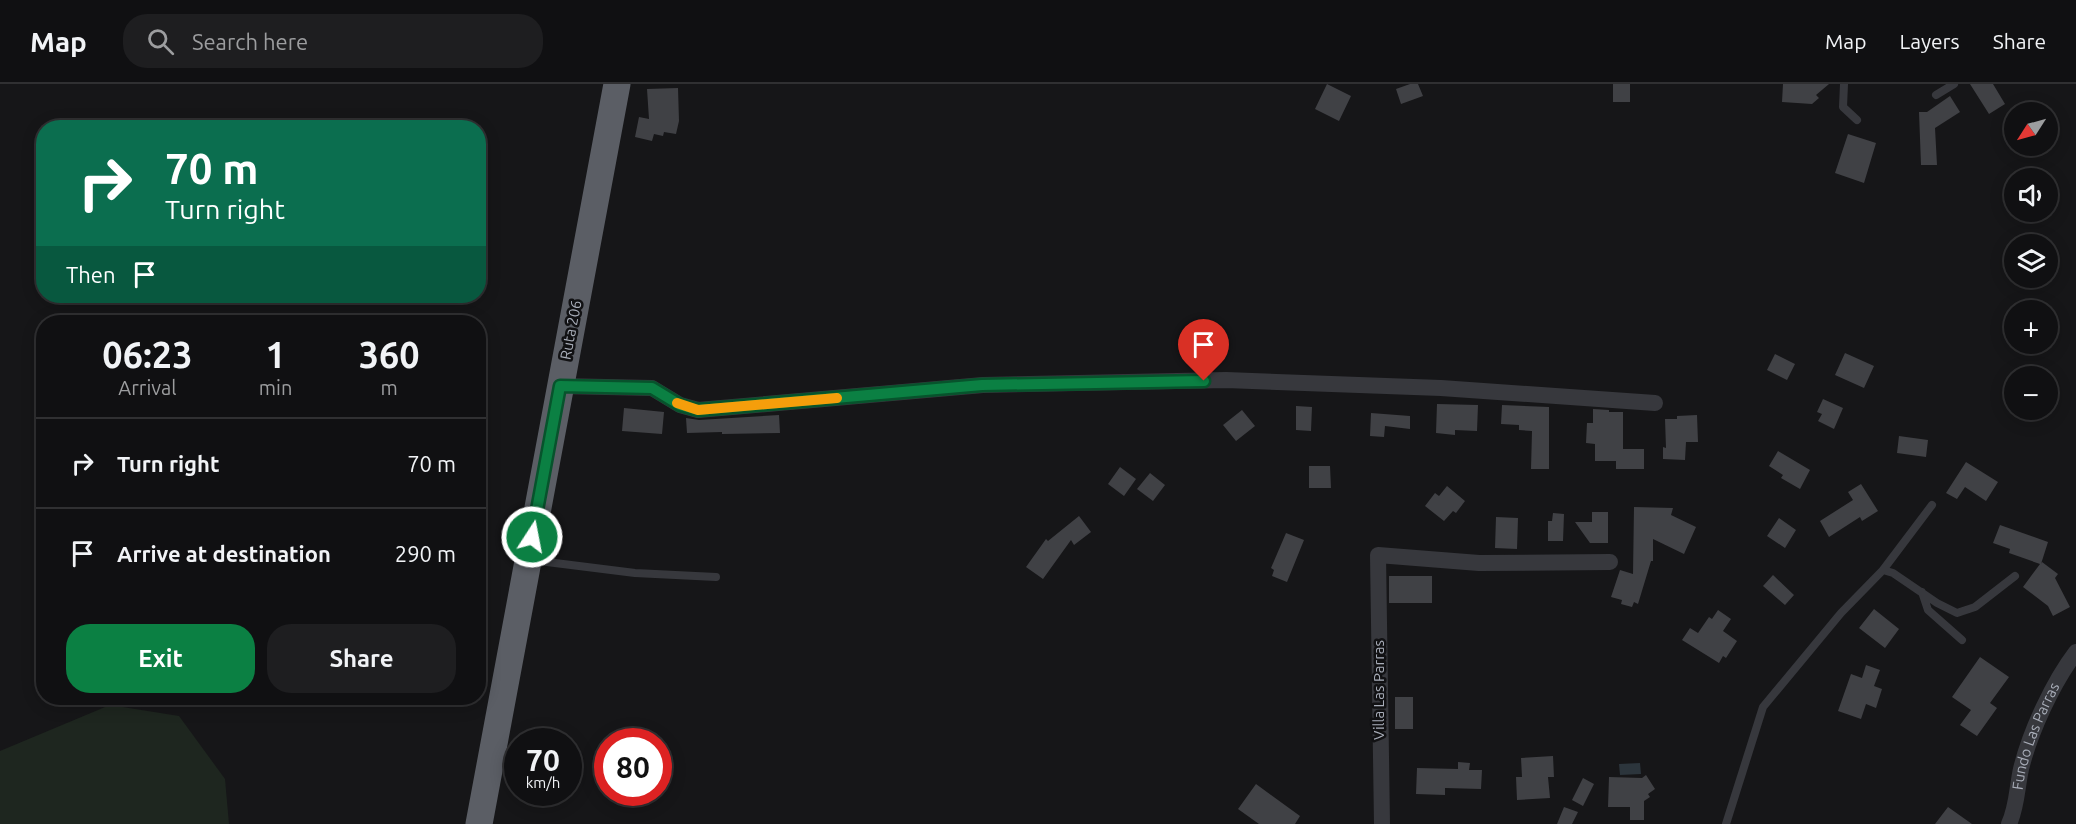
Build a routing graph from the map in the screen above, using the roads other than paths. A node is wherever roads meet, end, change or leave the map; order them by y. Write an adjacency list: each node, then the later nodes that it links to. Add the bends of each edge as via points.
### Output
1 (617, 84): 6 (highway, Ruta 206)
2 (1844, 84): 5 (lane, via 1843,107)
3 (1954, 84): 4 (lane)
4 (1936, 95)
5 (1857, 120)
6 (560, 386): 7 (street, via 652,388 680,405 698,410 982,385 1226,380 1441,388); 9 (highway, Ruta 206)
7 (1655, 403)
8 (1932, 505): 11 (lane)
9 (528, 559): 13 (lane, via 635,573); 18 (highway, Ruta 206)
10 (1610, 562): 19 (street, Villa Las Parras, via 1479,563 1378,555)
11 (1883, 570): 14 (lane); 20 (lane, via 1841,613 1763,707)
12 (2015, 576): 14 (lane, via 1975,607 1957,613)
13 (716, 577)
14 (1922, 592): 15 (lane, via 1929,610)
15 (1962, 640)
16 (2072, 657): 17 (street, Fundo Las Parras, via 2031,734)
17 (2011, 820)
18 (479, 824)
19 (1382, 824)
20 (1726, 824)

